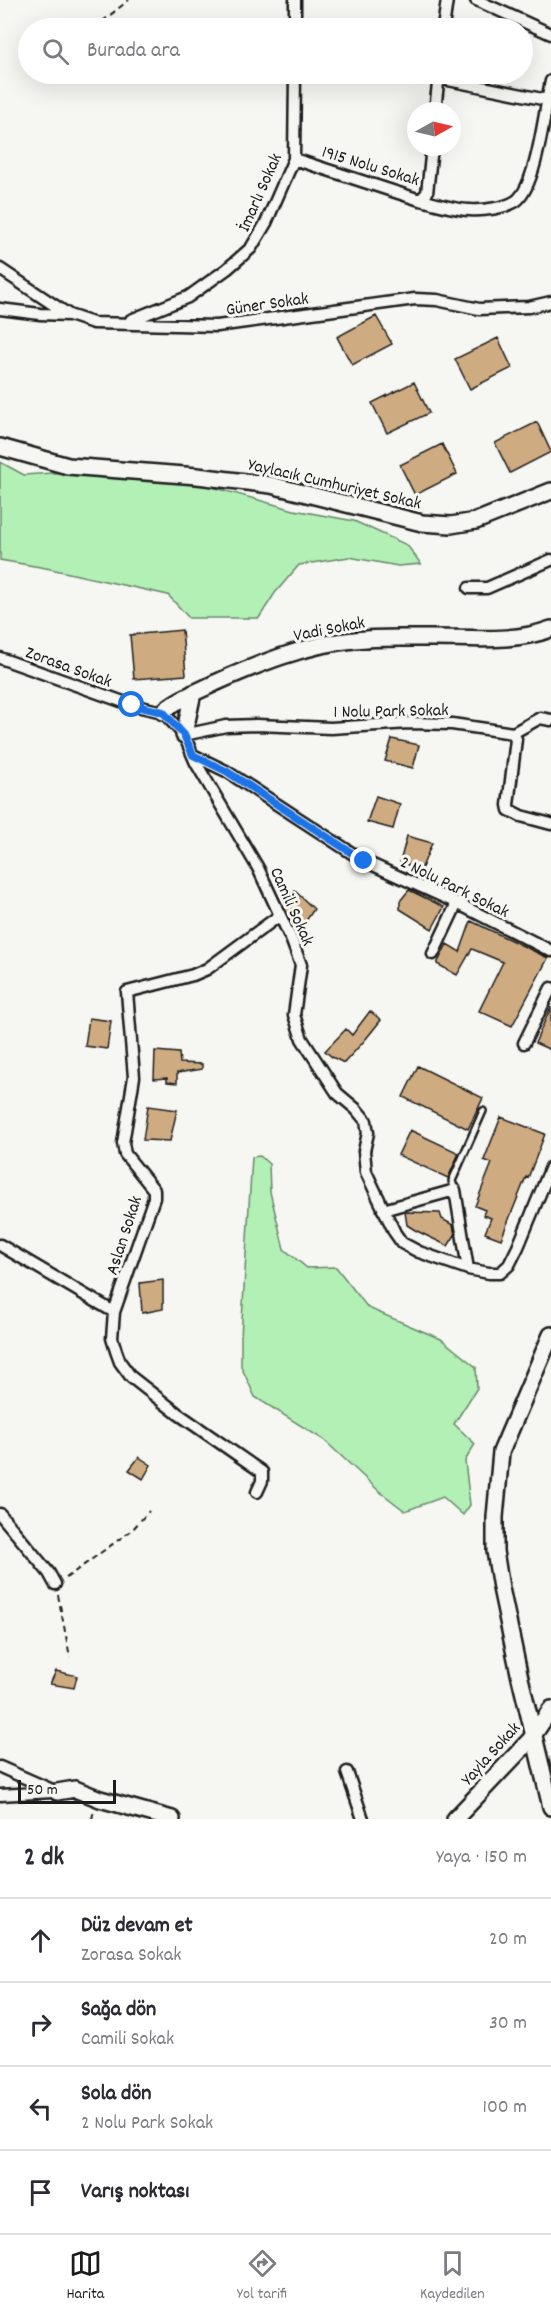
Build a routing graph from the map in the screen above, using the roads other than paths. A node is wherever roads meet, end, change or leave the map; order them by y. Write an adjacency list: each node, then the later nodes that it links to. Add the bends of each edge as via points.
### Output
1 (296, 0): 4 (street)
2 (447, 0): 5 (street)
3 (476, 0): 6 (street)
4 (295, 18)
5 (444, 18)
6 (516, 18)
7 (533, 26): 8 (street)
8 (551, 34)
9 (551, 81): 13 (street)
10 (295, 84): 16 (street, İmarlı Sokak)
11 (438, 84): 14 (street)
12 (475, 84): 13 (street)
13 (547, 100): 17 (street, via 533,170 516,200 504,206 470,210)
14 (436, 102)
15 (431, 156): 17 (street, 1915 Nolu Sokak, via 427,193)
16 (294, 159): 17 (street, 1915 Nolu Sokak); 22 (street, İmarlı Sokak, via 251,248 188,297)
17 (420, 200)
18 (0, 269): 21 (street, Güner Sokak)
19 (551, 302): 22 (street, Güner Sokak, via 479,309 416,299 217,327)
20 (0, 309): 21 (street)
21 (69, 315): 22 (street, Güner Sokak, via 93,323)
22 (125, 322)
23 (0, 447): 24 (street, Yaylacık Cumhuriyet Sokak, via 68,466 271,485 422,523 451,525 476,521)
24 (551, 491)
25 (551, 560): 26 (street, via 487,588)
26 (469, 588)
27 (551, 629): 29 (street, Vadi Sokak, via 504,639 354,640 249,667)
28 (0, 658): 30 (street, Zorasa Sokak, via 132,705)
29 (193, 693): 30 (street, Vadi Sokak); 33 (street)
30 (163, 712): 33 (street, Camili Sokak)
31 (551, 720): 32 (street, via 540,718)
32 (513, 733): 33 (street, 1 Nolu Park Sokak, via 452,724 410,723 331,728 226,726); 35 (street, via 516,739 509,810)
33 (184, 735): 34 (street, Camili Sokak)
34 (193, 755): 36 (street, 2 Nolu Park Sokak, via 226,771 364,861); 37 (street, Camili Sokak, via 258,868)
35 (551, 824)
36 (457, 903): 38 (street, 2 Nolu Park Sokak); 39 (street)
37 (279, 916): 45 (street, Camili Sokak, via 301,965 294,1015 302,1039 338,1093 366,1121 366,1172); 48 (street, Aslan Sokak, via 207,969 127,992 134,1077 123,1143 125,1154 154,1190 154,1198)
38 (551, 951)
39 (433, 954)
40 (551, 988): 41 (street)
41 (524, 1043)
42 (483, 1111): 44 (lane, via 452,1181)
43 (551, 1167): 47 (street, Camili Sokak, via 509,1265 500,1273)
44 (454, 1190): 45 (street); 47 (street)
45 (383, 1210): 47 (street, Camili Sokak, via 402,1243)
46 (0, 1245): 48 (street)
47 (468, 1269)
48 (114, 1312): 50 (street, Aslan Sokak, via 112,1338 131,1377 262,1472)
49 (551, 1335): 54 (street, via 501,1452 496,1499 495,1551)
50 (257, 1492)
51 (0, 1514): 52 (street)
52 (55, 1584)
53 (551, 1709): 54 (street, Yayla Sokak)
54 (533, 1734): 59 (street); 62 (street, Yayla Sokak)
55 (0, 1767): 57 (street)
56 (347, 1772): 61 (street)
57 (57, 1791): 58 (street); 60 (street, via 75,1789)
58 (0, 1795)
59 (551, 1807)
60 (172, 1819)
61 (363, 1819)
62 (455, 1819)

